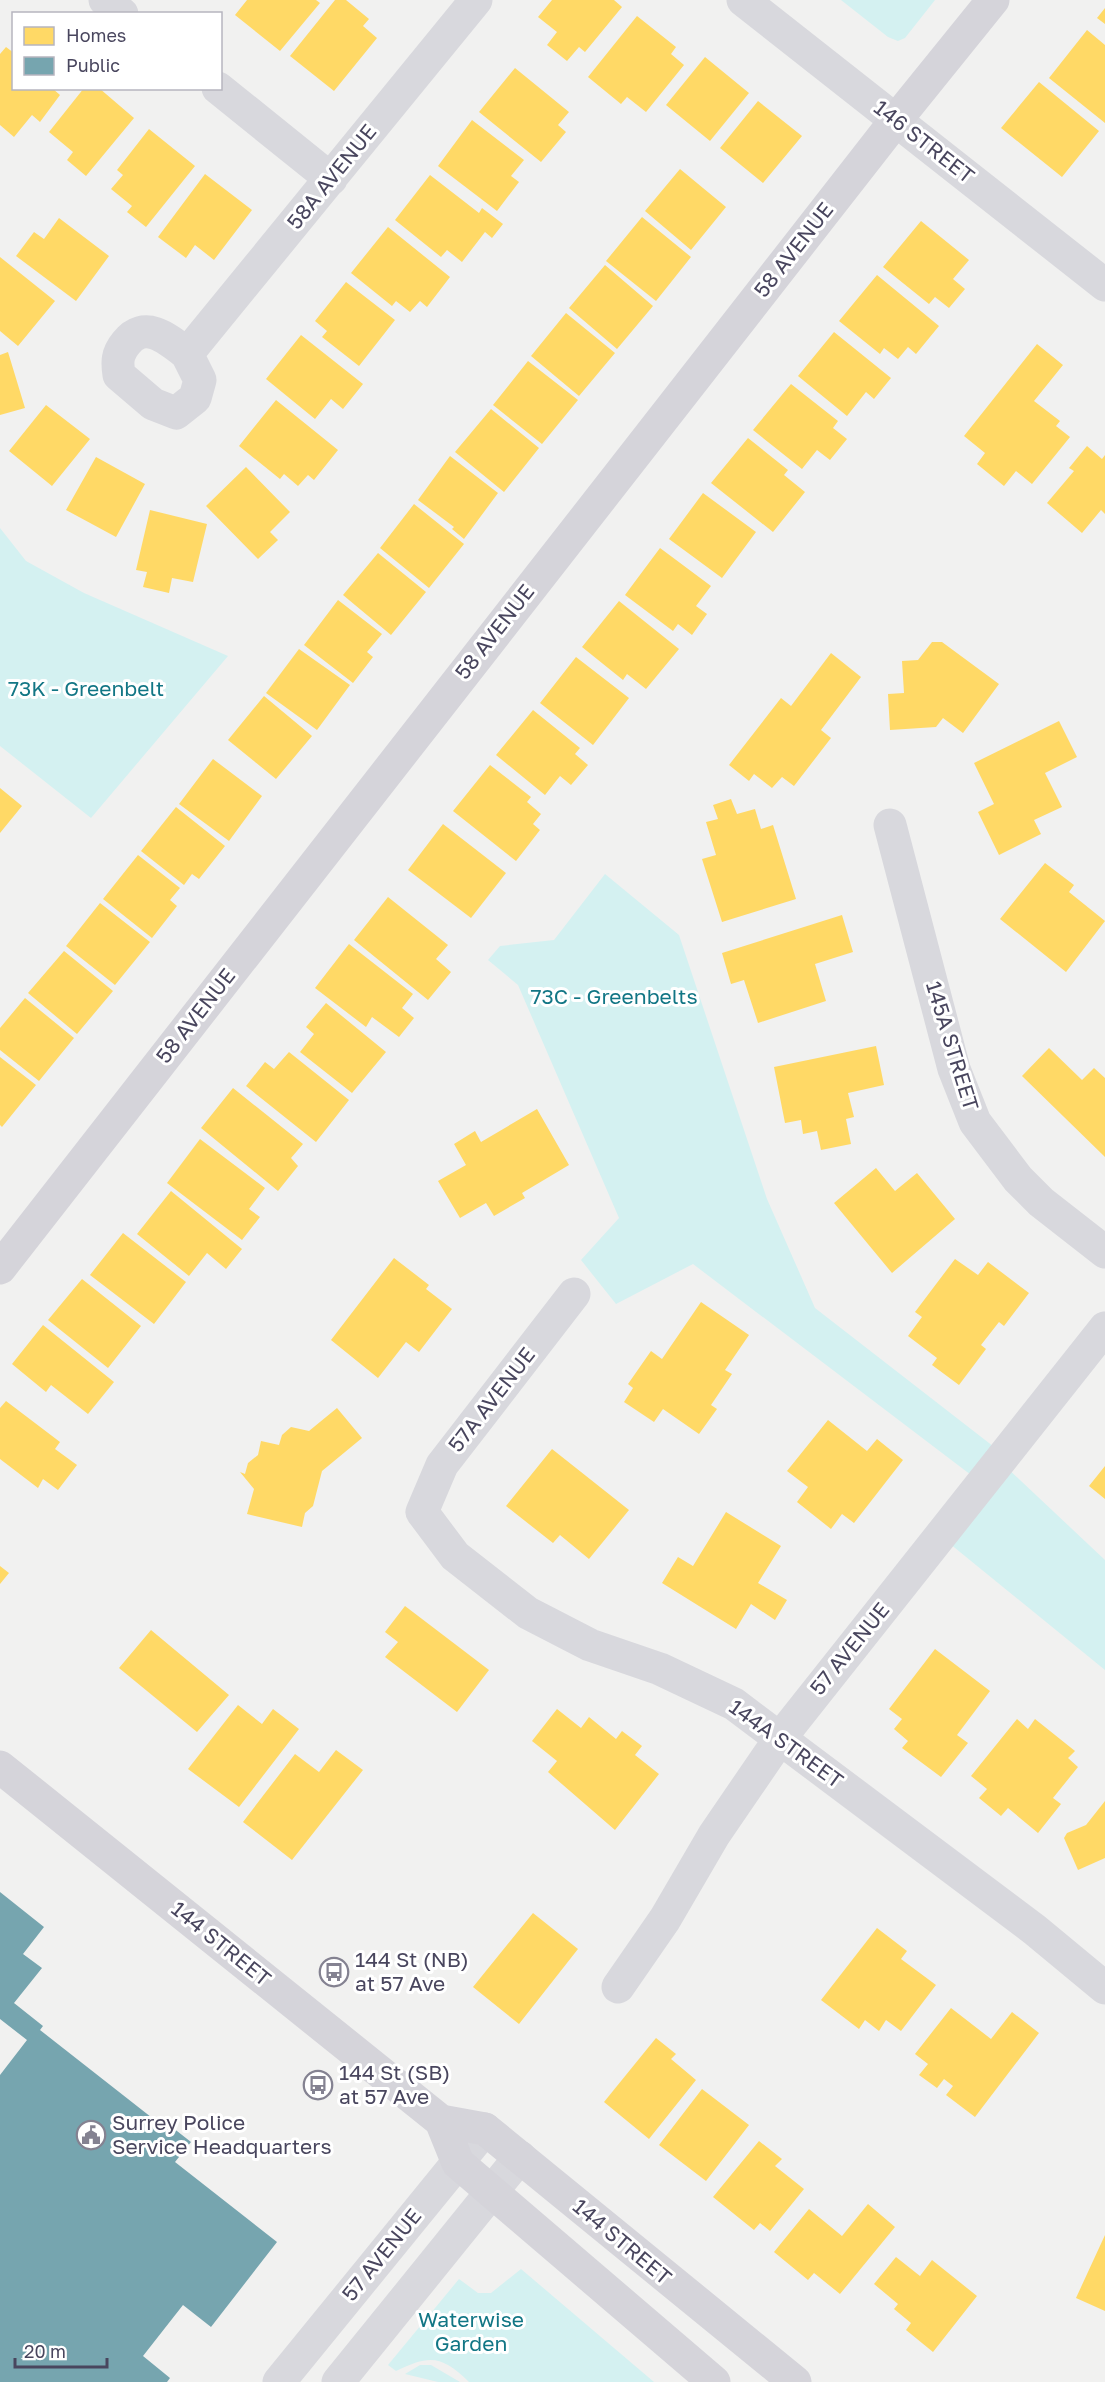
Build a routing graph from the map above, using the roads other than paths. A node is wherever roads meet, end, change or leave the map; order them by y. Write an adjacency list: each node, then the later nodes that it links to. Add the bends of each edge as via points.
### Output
1 (105, 0): 5 (street)
2 (476, 0): 8 (street, 58A AVENUE)
3 (743, 0): 7 (street, 146 STREET)
4 (993, 0): 7 (street, 58 AVENUE)
5 (120, 12)
6 (220, 90): 8 (street)
7 (896, 120): 9 (street, 146 STREET); 13 (street, 58 AVENUE)
8 (331, 179): 10 (street, 58A AVENUE)
9 (1105, 285)
10 (187, 354)
11 (890, 825): 12 (street, 145A STREET, via 954,1069 975,1122 1018,1179 1041,1202)
12 (1105, 1252)
13 (0, 1268)
14 (574, 1294): 16 (street, 57A AVENUE, via 442,1465)
15 (1105, 1328): 17 (street, 57 AVENUE)
16 (422, 1512): 17 (street, 144A STREET, via 456,1556 528,1613 590,1645 660,1669 734,1704)
17 (781, 1737): 19 (street, 57 AVENUE); 20 (street, 144A STREET)
18 (0, 1767): 21 (street, 144 STREET)
19 (618, 1987)
20 (1105, 1988)
21 (441, 2121): 22 (street, 144 STREET); 24 (street, 144 STREET)
22 (486, 2129): 23 (street, 144 STREET); 24 (street, 57 AVENUE)
23 (520, 2157): 25 (street); 29 (street, 144 STREET)
24 (458, 2163): 25 (street, 144 STREET); 26 (street, 57 AVENUE)
25 (492, 2193): 27 (street); 28 (street, 144 STREET)
26 (279, 2382)
27 (338, 2382)
28 (714, 2382)
29 (795, 2382)

